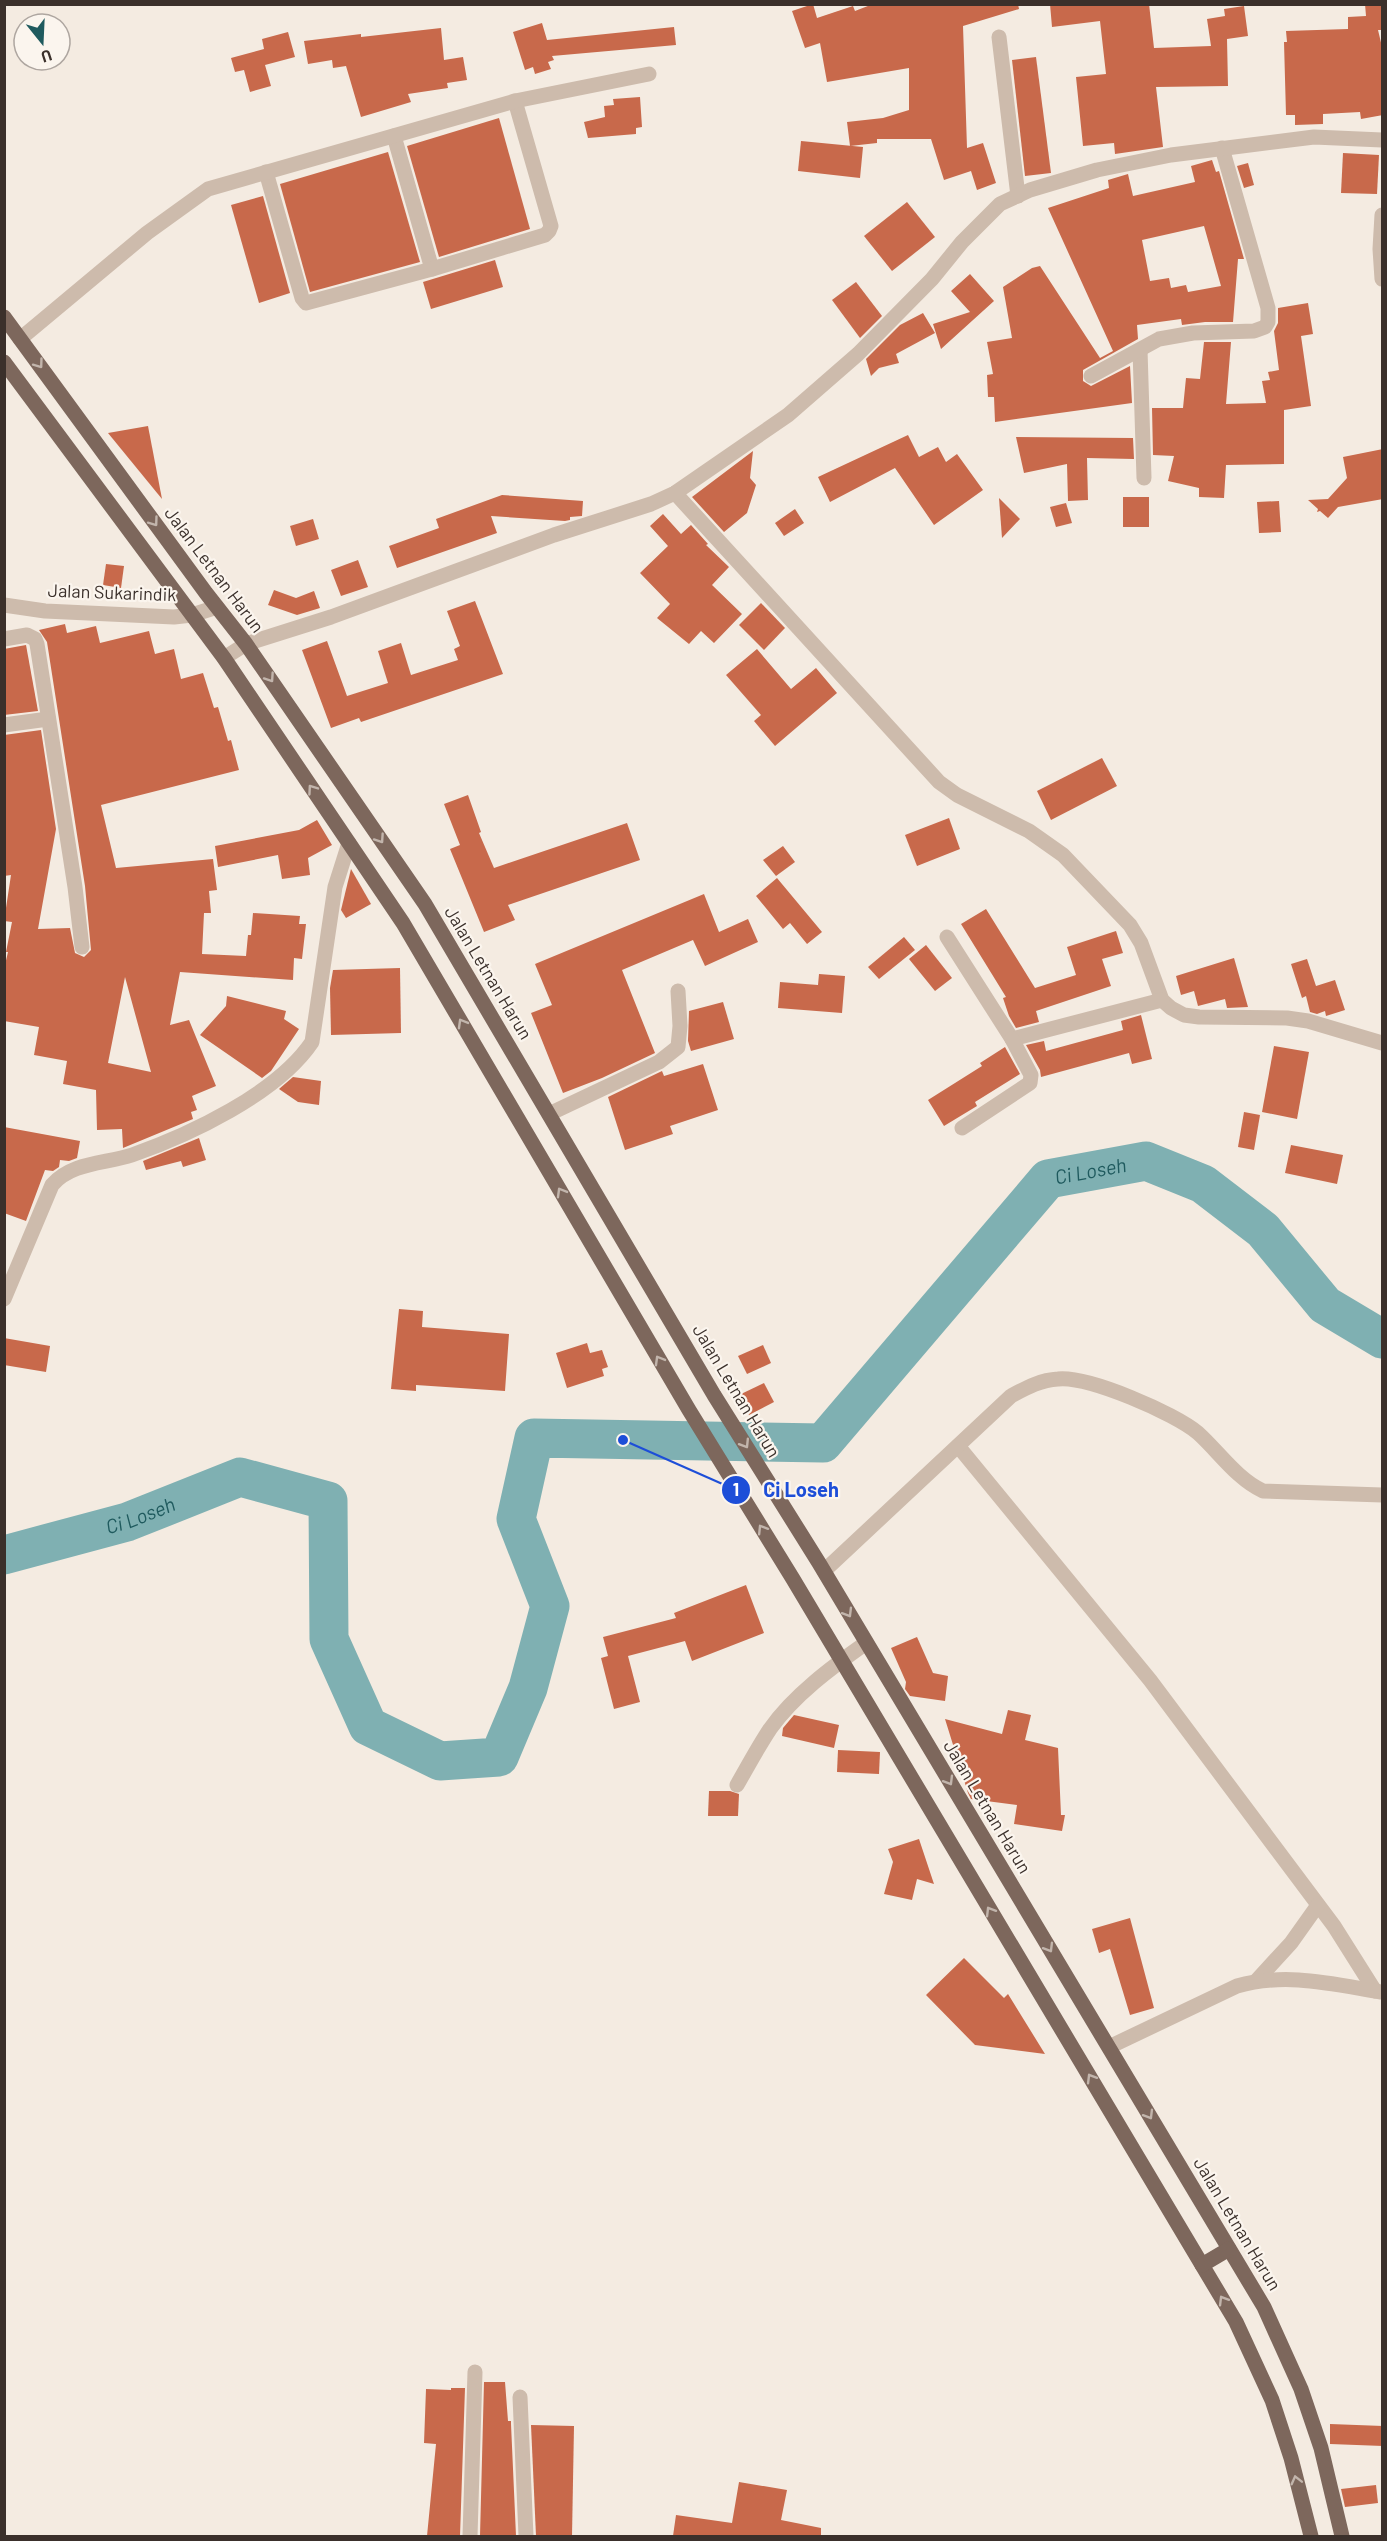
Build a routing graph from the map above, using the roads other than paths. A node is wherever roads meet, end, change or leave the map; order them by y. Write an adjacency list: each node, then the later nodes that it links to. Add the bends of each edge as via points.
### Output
1 (999, 37): 8 (street)
2 (649, 74): 3 (street)
3 (515, 101): 4 (street); 10 (street, via 551,226 549,231)
4 (394, 136): 7 (street); 10 (street)
5 (1383, 140): 6 (street, via 1314,137)
6 (1222, 148): 8 (street, via 1097,170); 14 (street, via 1268,308 1268,322 1254,331 1193,333 1159,339)
7 (266, 172): 10 (street, via 306,303); 13 (street, via 208,189 147,233)
8 (1018, 196): 18 (street, via 1000,204 858,354 788,416)
9 (1383, 214): 11 (street)
10 (432, 269)
11 (1383, 279)
12 (4, 317): 13 (main road, Jalan Letnan Harun)
13 (20, 339): 20 (main road, Jalan Letnan Harun, one-way to 20)
14 (1140, 350): 16 (street); 17 (street)
15 (4, 362): 21 (main road)
16 (1091, 376)
17 (1144, 478)
18 (675, 493): 23 (street); 31 (street, via 939,782 1046,842 1118,910 1141,943)
19 (4, 605): 21 (street, Jalan Sukarindik, via 45,611)
20 (217, 607): 21 (street, Jalan Sukarindik); 23 (main road, Jalan Letnan Harun)
21 (192, 615): 24 (main road)
22 (4, 639): 25 (street, via 27,635 35,639)
23 (246, 644): 24 (street); 34 (main road, Jalan Letnan Harun, one-way to 34, via 425,904)
24 (224, 658): 27 (main road, one-way to 24)
25 (48, 719): 26 (street); 29 (street)
26 (4, 725)
27 (349, 843): 36 (street, via 335,887 312,1042 303,1054 241,1104 191,1132 58,1178); 41 (main road, one-way to 27, via 689,1410 403,923)
28 (947, 937): 32 (street)
29 (82, 947)
30 (678, 991): 34 (street, via 678,1047 659,1062)
31 (1162, 1000): 32 (street); 33 (street, via 1184,1015 1287,1018)
32 (1012, 1038): 35 (street, via 1030,1083)
33 (1383, 1043)
34 (549, 1114): 39 (main road, Jalan Letnan Harun, one-way to 39, via 714,1395)
35 (962, 1128)
36 (4, 1299)
37 (958, 1446): 38 (street, via 1011,1396 1060,1378 1177,1418 1263,1491); 39 (street); 43 (street, via 1150,1680)
38 (1383, 1495)
39 (821, 1567): 40 (main road, Jalan Letnan Harun, one-way to 40)
40 (866, 1643): 41 (street); 46 (main road, Jalan Letnan Harun, one-way to 46)
41 (842, 1660): 42 (street, via 801,1695 771,1728); 48 (main road, one-way to 41)
42 (737, 1785)
43 (1318, 1905): 44 (street); 45 (street)
44 (1257, 1980): 45 (street, via 1304,1979); 46 (street)
45 (1379, 1992)
46 (1109, 2047): 47 (main road, Jalan Letnan Harun, one-way to 47)
47 (1229, 2249): 48 (main road); 54 (main road, Jalan Letnan Harun, via 1264,2307 1301,2389 1321,2448)
48 (1202, 2265): 53 (main road, one-way to 48, via 1272,2400 1236,2322)
49 (475, 2372): 51 (street)
50 (520, 2397): 52 (street)
51 (470, 2536)
52 (526, 2536)
53 (1311, 2536)
54 (1342, 2536)

